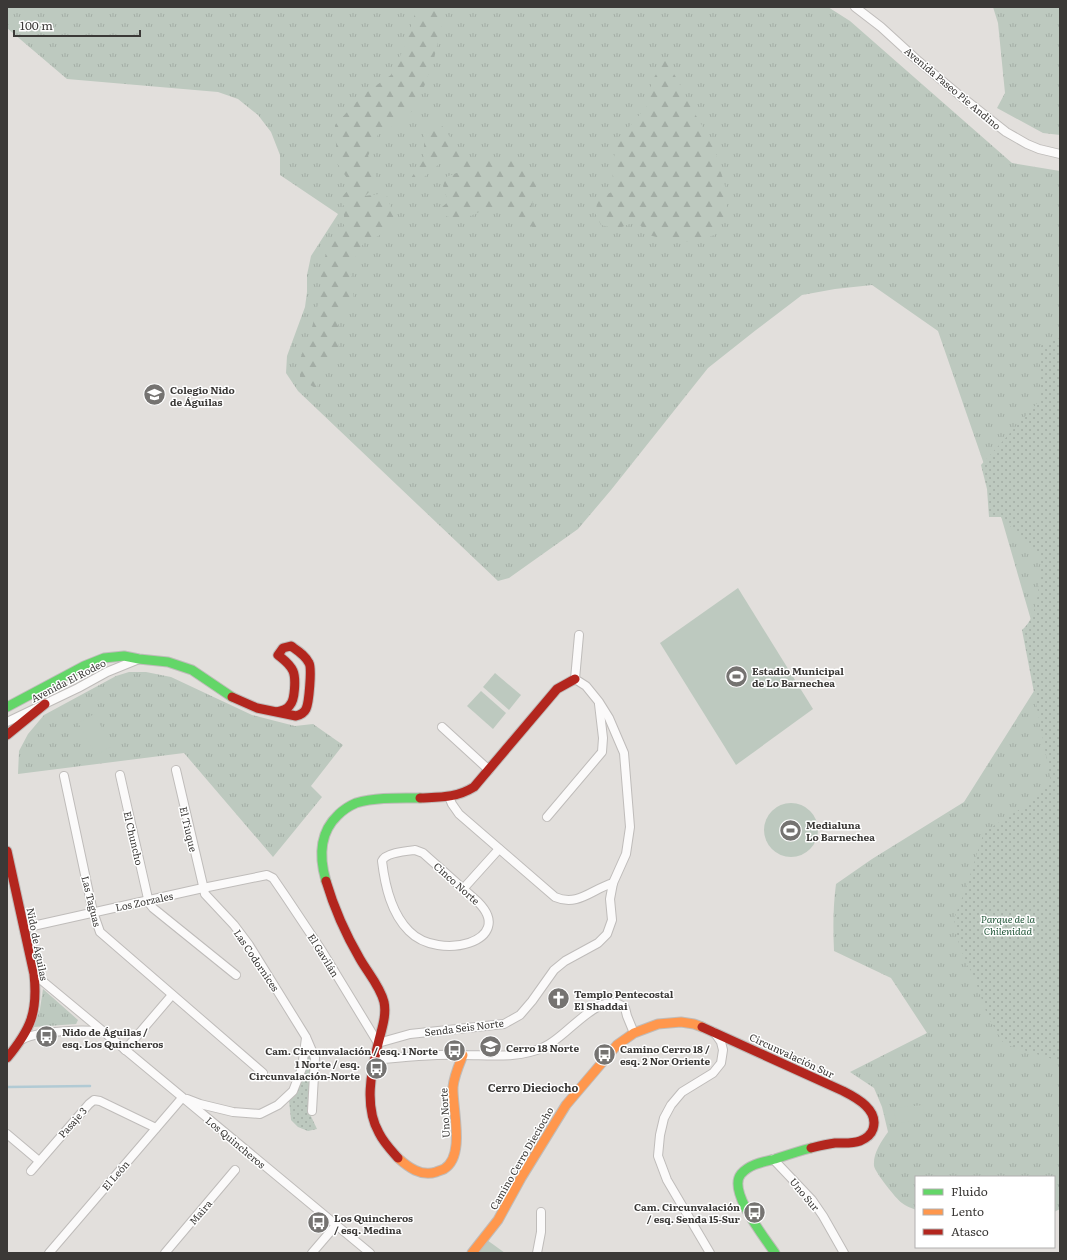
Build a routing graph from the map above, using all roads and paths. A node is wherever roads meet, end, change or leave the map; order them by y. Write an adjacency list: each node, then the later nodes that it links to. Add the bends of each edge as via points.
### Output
1 (855, 7): 2 (street, Avenida Paseo Pie Andino, via 1006,132 1039,149)
2 (1060, 154)
3 (579, 635): 7 (street)
4 (104, 658): 5 (street, Avenida El Rodeo, via 124,656); 6 (street, via 108,664); 8 (street, Avenida El Rodeo)
5 (139, 659): 6 (street, Avenida El Rodeo); 13 (street, Avenida El Rodeo, via 180,666 203,676 240,701)
6 (107, 672): 11 (street, Avenida El Rodeo)
7 (575, 679): 9 (street, Senda Seis Norte, via 586,686); 18 (street, via 557,689)
8 (30, 695): 10 (street); 12 (street, Avenida El Rodeo)
9 (598, 701): 22 (street, via 604,738 602,752); 26 (street, Senda Seis Norte, via 610,718 624,753 629,805 630,827 626,854)
10 (7, 702)
11 (45, 704): 14 (street, Avenida El Rodeo); 16 (street)
12 (7, 707)
13 (276, 712): 13 (street, Avenida El Rodeo, via 296,716 306,709 310,668 306,658 291,646 282,648 278,655 291,666 295,676 292,704)
14 (7, 722)
15 (442, 727): 18 (street)
16 (7, 735)
17 (176, 770): 27 (street, El Tiuque)
18 (489, 770): 21 (street, via 469,791)
19 (120, 775): 29 (street, El Chuncho)
20 (64, 776): 30 (street, Las Taguas)
21 (449, 797): 23 (street, via 459,814); 40 (street, via 382,799 358,803 346,808 331,820 323,838 322,857 332,901 359,958 384,1000 384,1019)
22 (547, 817)
23 (499, 849): 26 (street, via 551,895 565,901 575,900); 28 (street)
24 (7, 852): 31 (street, Nido de Águilas)
25 (263, 875): 27 (street, Los Zorzales); 40 (street, El Gavilán, via 273,878 322,951)
26 (613, 883): 40 (street, Senda Seis Norte, via 610,899 612,920 607,934 598,943 554,970 520,1015 504,1024 410,1034)
27 (203, 888): 29 (street, Los Zorzales); 38 (street, Las Codornices, via 207,898 234,924 249,945)
28 (463, 889): 28 (street, Cinco Norte, via 418,850 388,855 383,860 389,897 400,919 413,935 431,944 450,947 463,945 486,932 489,922 487,912)
29 (148, 900): 30 (street, Los Zorzales); 33 (street, via 153,908)
30 (93, 912): 31 (street, Los Zorzales); 34 (street, Las Taguas, via 98,928 104,936)
31 (24, 928): 32 (street, Nido de Águilas)
32 (34, 974): 36 (street, Los Quincheros); 39 (street, Nido de Águilas, via 34,1010)
33 (236, 975)
34 (172, 995): 41 (street); 45 (street, Las Taguas)
35 (713, 1031): 37 (street, Camino Cerro Dieciocho, via 694,1024 673,1022 650,1026); 50 (street, Circunvalación Sur, via 850,1094 864,1104 872,1115 872,1132 860,1142 822,1145); 62 (street, via 723,1050 721,1063 713,1073 682,1092 670,1105 664,1118 658,1156 666,1180)
36 (103, 1032): 39 (street, via 86,1030 40,1034); 41 (street, Los Quincheros)
37 (634, 1033): 42 (street, via 626,1008 614,1002 600,1005 544,1048 497,1057); 60 (street, Camino Cerro Dieciocho, via 617,1045 566,1105 498,1220)
38 (306, 1037): 46 (street, via 302,1068 293,1091 278,1105 260,1114 233,1112); 47 (street, Las Codornices, via 315,1058)
39 (23, 1039): 43 (street, Nido de Águilas)
40 (378, 1043): 44 (street)
41 (125, 1050): 46 (street, Los Quincheros)
42 (463, 1055): 44 (street); 44 (street, Uno Norte, via 453,1087 457,1147 454,1158 448,1165 432,1174 415,1171 406,1165 377,1131 372,1118 369,1089)
43 (7, 1058)
44 (374, 1060)
45 (262, 1073)
46 (182, 1098): 48 (street, El León); 55 (street, Los Quincheros)
47 (312, 1111)
48 (156, 1128): 51 (street, Pasaje 3, via 94,1100); 56 (street, El León)
49 (7, 1134): 51 (street)
50 (773, 1159): 63 (street, Circunvalación Sur, via 745,1170 738,1181 742,1200); 64 (street, Uno Sur, via 812,1200)
51 (39, 1161): 53 (street, Pasaje 3)
52 (235, 1170): 57 (street, Maira)
53 (31, 1171)
54 (541, 1212): 61 (street)
55 (336, 1225): 58 (street); 59 (street, Los Quincheros)
56 (49, 1253)
57 (165, 1253)
58 (312, 1253)
59 (370, 1253)
60 (472, 1253)
61 (537, 1253)
62 (710, 1253)
63 (775, 1253)
64 (844, 1253)

